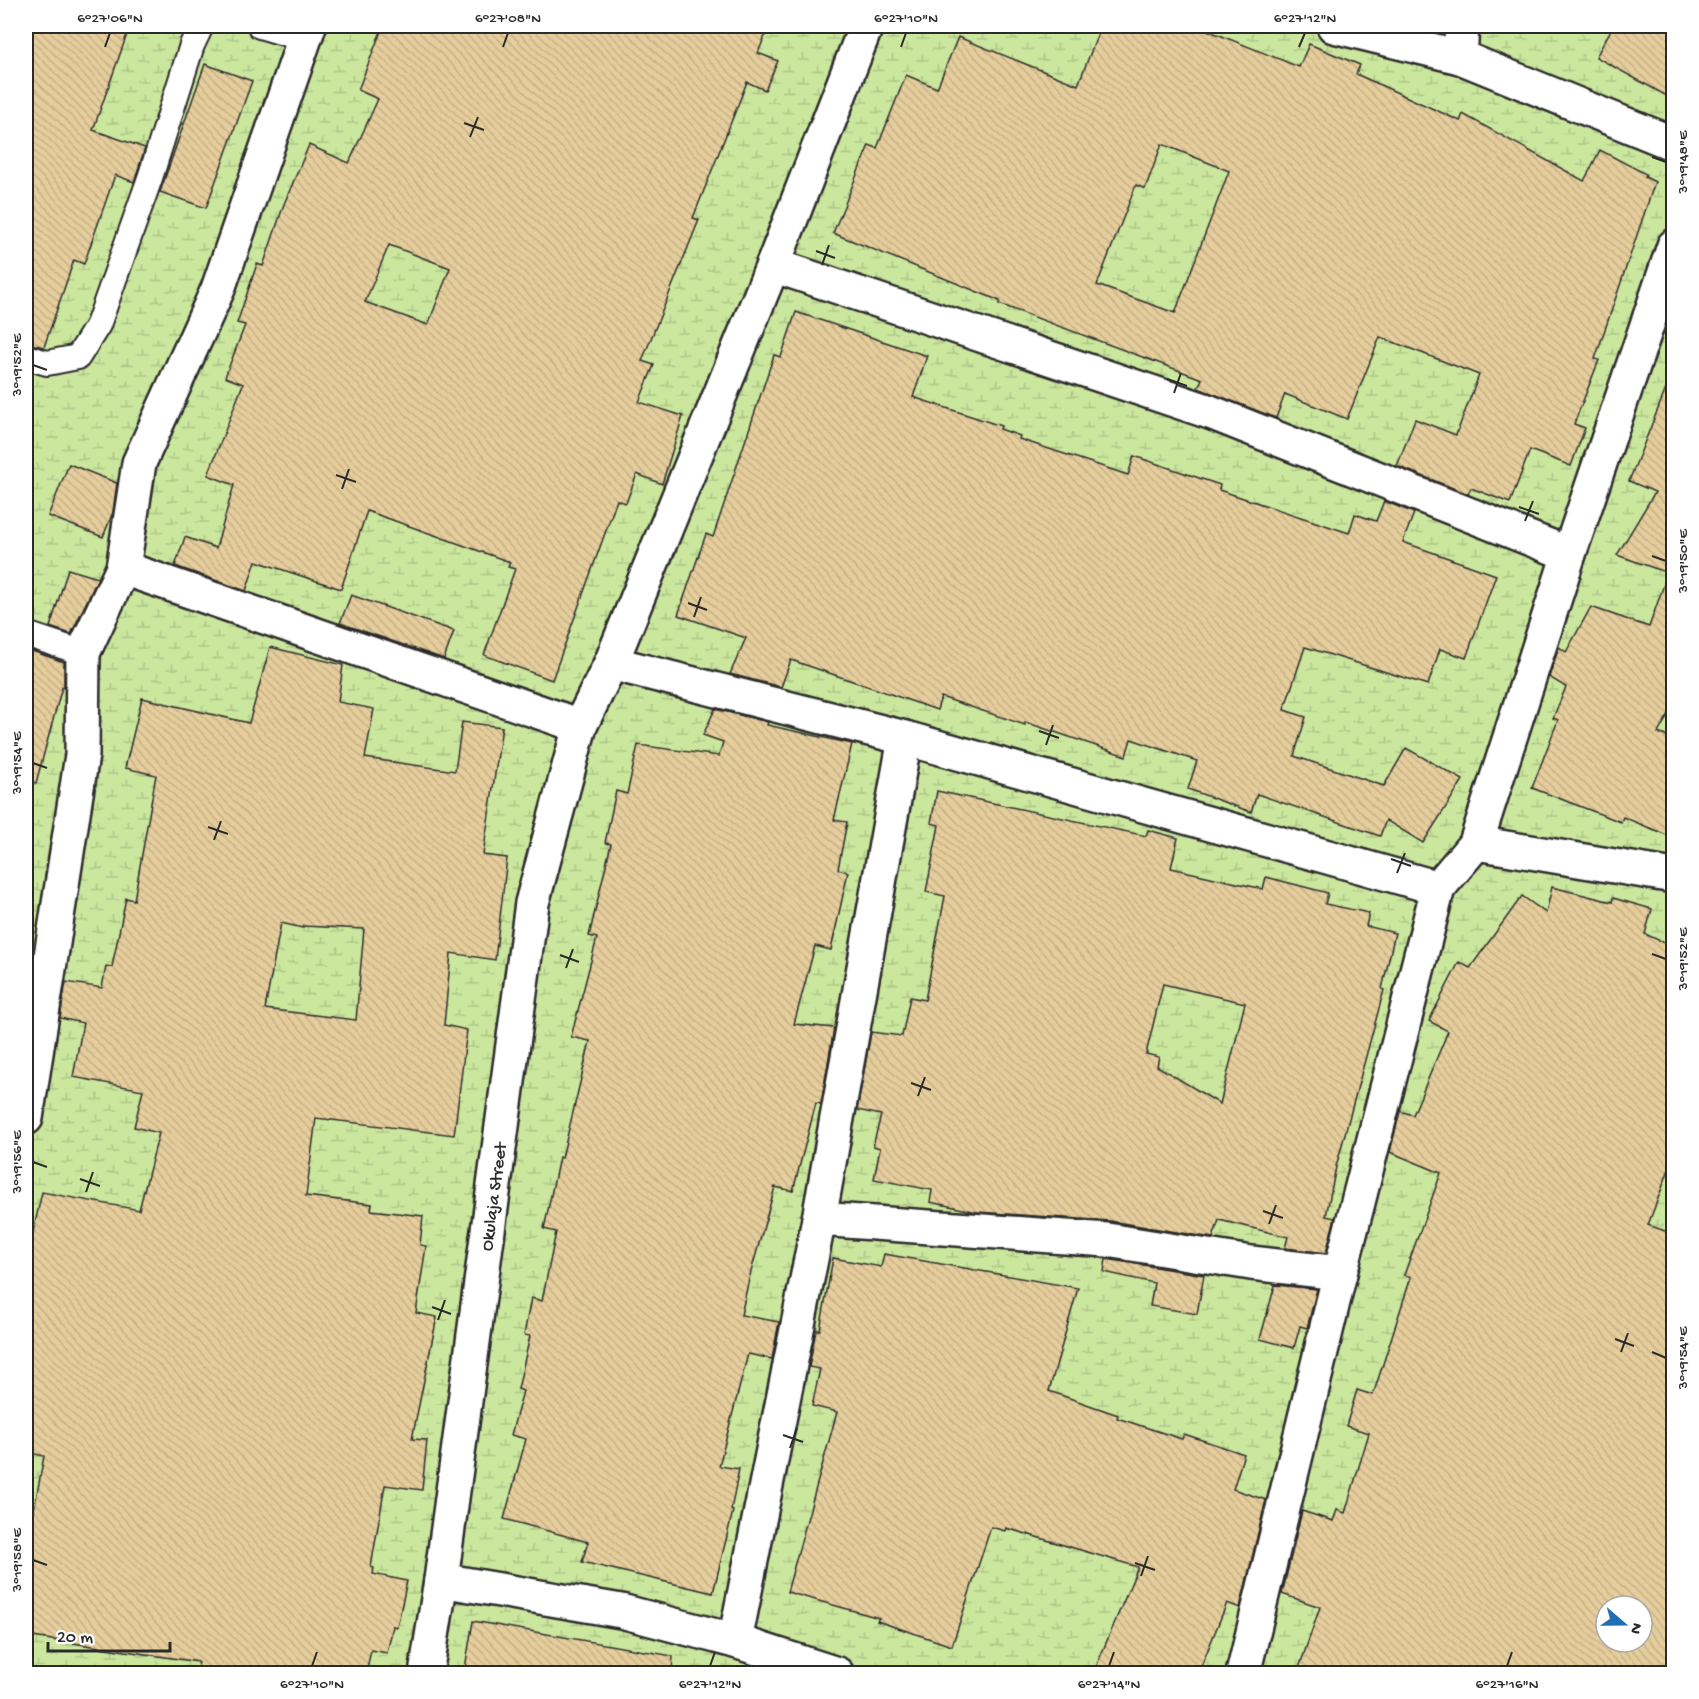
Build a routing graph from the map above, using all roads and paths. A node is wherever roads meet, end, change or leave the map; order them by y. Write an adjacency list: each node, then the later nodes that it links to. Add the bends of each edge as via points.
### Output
1 (201, 26): 10 (lane, via 98,325 78,357 47,363)
2 (260, 26): 5 (lane)
3 (866, 26): 9 (street, Okulaja Street)
4 (1334, 26): 6 (street)
5 (307, 32): 12 (street, via 218,289 139,463)
6 (1461, 41): 7 (street)
7 (1674, 144)
8 (1674, 246): 11 (street)
9 (773, 266): 11 (street, via 1210,412); 15 (street, Okulaja Street)
10 (26, 357)
11 (1569, 555): 18 (street)
12 (123, 568): 14 (street); 16 (street)
13 (26, 634): 14 (lane)
14 (83, 652): 21 (street, via 82,755)
15 (611, 663): 16 (street, Okulaja Street); 17 (street)
16 (580, 726): 24 (street, Okulaja Street, via 532,903)
17 (905, 738): 20 (street); 22 (street)
18 (1476, 843): 19 (street); 20 (street)
19 (1674, 876)
20 (1438, 888): 23 (street)
21 (26, 1118)
22 (819, 1219): 23 (street, via 1107,1240); 25 (street)
23 (1340, 1273): 28 (street)
24 (441, 1580): 25 (street, via 621,1611); 26 (street, Okulaja Street)
25 (735, 1641): 27 (street)
26 (426, 1674)
27 (837, 1674)
28 (1243, 1674)

